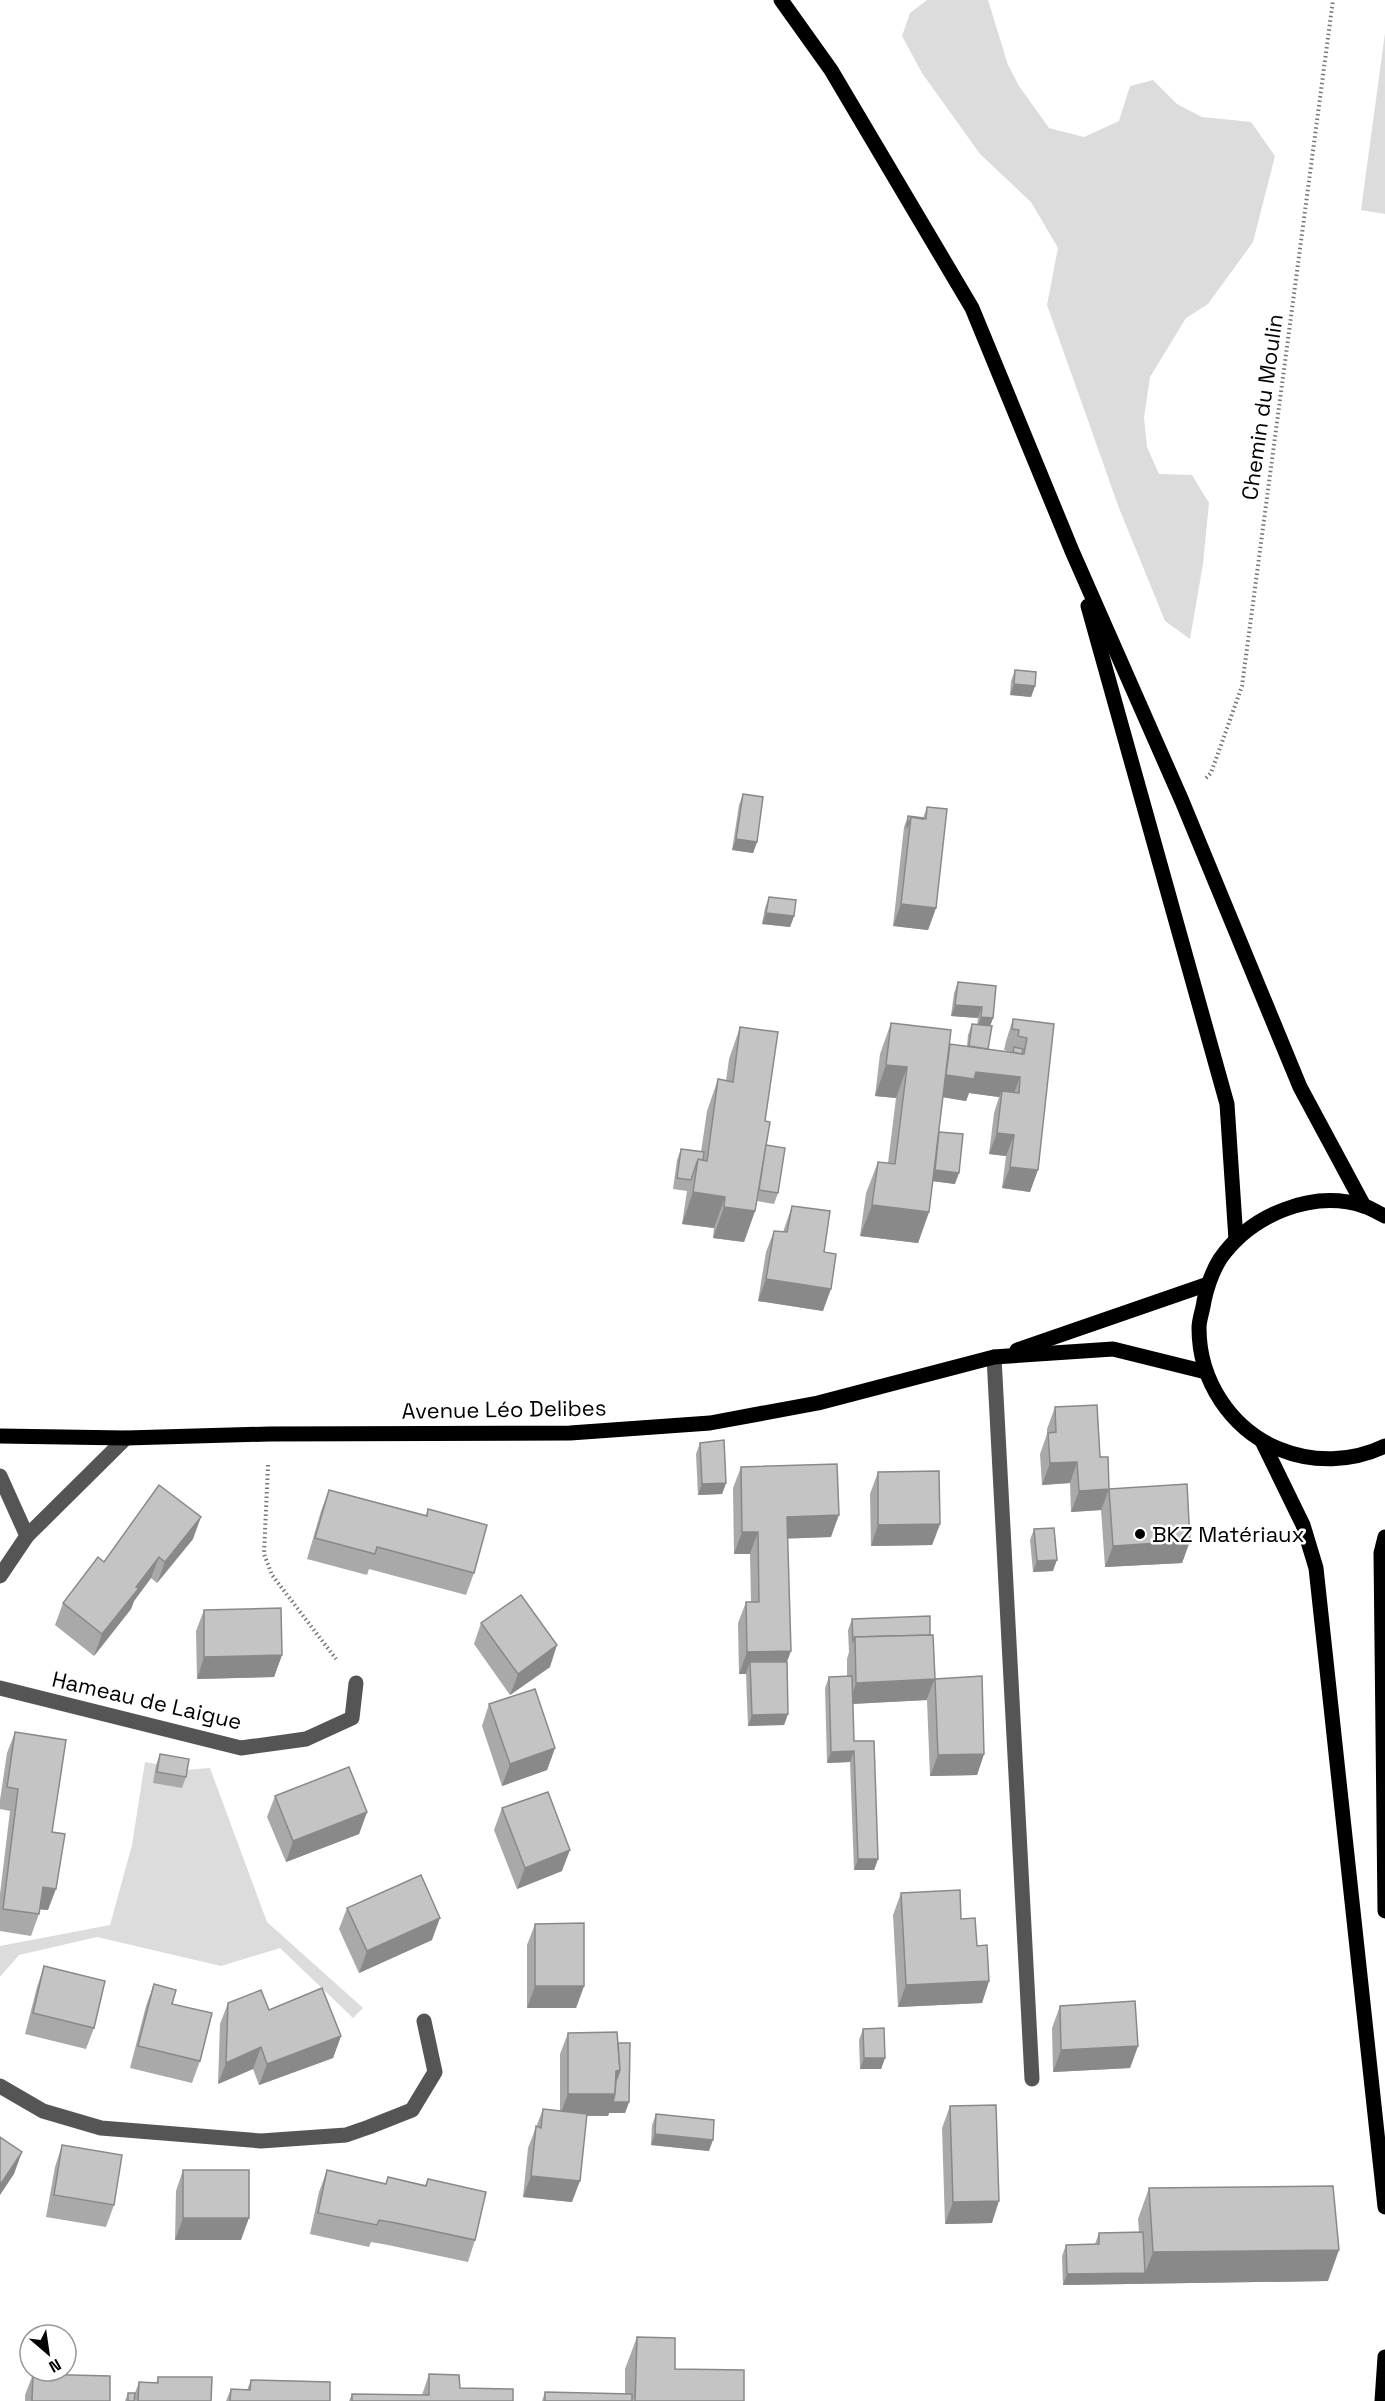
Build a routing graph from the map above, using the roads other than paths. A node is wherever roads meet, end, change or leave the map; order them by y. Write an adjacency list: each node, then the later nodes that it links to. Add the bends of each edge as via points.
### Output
1 (781, 0): 2 (main road, via 831,70 972,308)
2 (1072, 551): 3 (main road, via 1182,801 1300,1087); 5 (main road, via 1227,1104)
3 (1364, 1206): 4 (main road); 5 (main road, via 1329,1201 1295,1205 1263,1219)
4 (1385, 1216)
5 (1236, 1240): 6 (main road)
6 (1208, 1284): 7 (main road, Avenue Léo Delibes); 8 (main road, via 1199,1327)
7 (997, 1357): 8 (main road, Avenue Léo Delibes, via 1113,1349); 10 (main road, Avenue Léo Delibes, via 818,1403 710,1423 570,1433); 21 (street)
8 (1206, 1372): 11 (main road, via 1219,1399 1238,1423)
9 (0, 1436): 10 (main road, Avenue Léo Delibes)
10 (126, 1438): 14 (street)
11 (1262, 1441): 12 (main road, via 1297,1456 1336,1460); 23 (main road, via 1304,1525 1316,1568)
12 (1385, 1446)
13 (0, 1476): 14 (street)
14 (27, 1536): 16 (street)
15 (1385, 1537): 19 (main road, via 1381,1564)
16 (0, 1576)
17 (356, 1683): 18 (street, Hameau de Laigue, via 352,1718 306,1739 241,1748)
18 (0, 1688)
19 (1385, 1911)
20 (424, 2021): 22 (street, via 435,2072 412,2110 346,2135 261,2140 101,2128 43,2111)
21 (1032, 2079)
22 (0, 2086)
23 (1385, 2207)
24 (1385, 2357): 25 (main road)
25 (1382, 2401)

